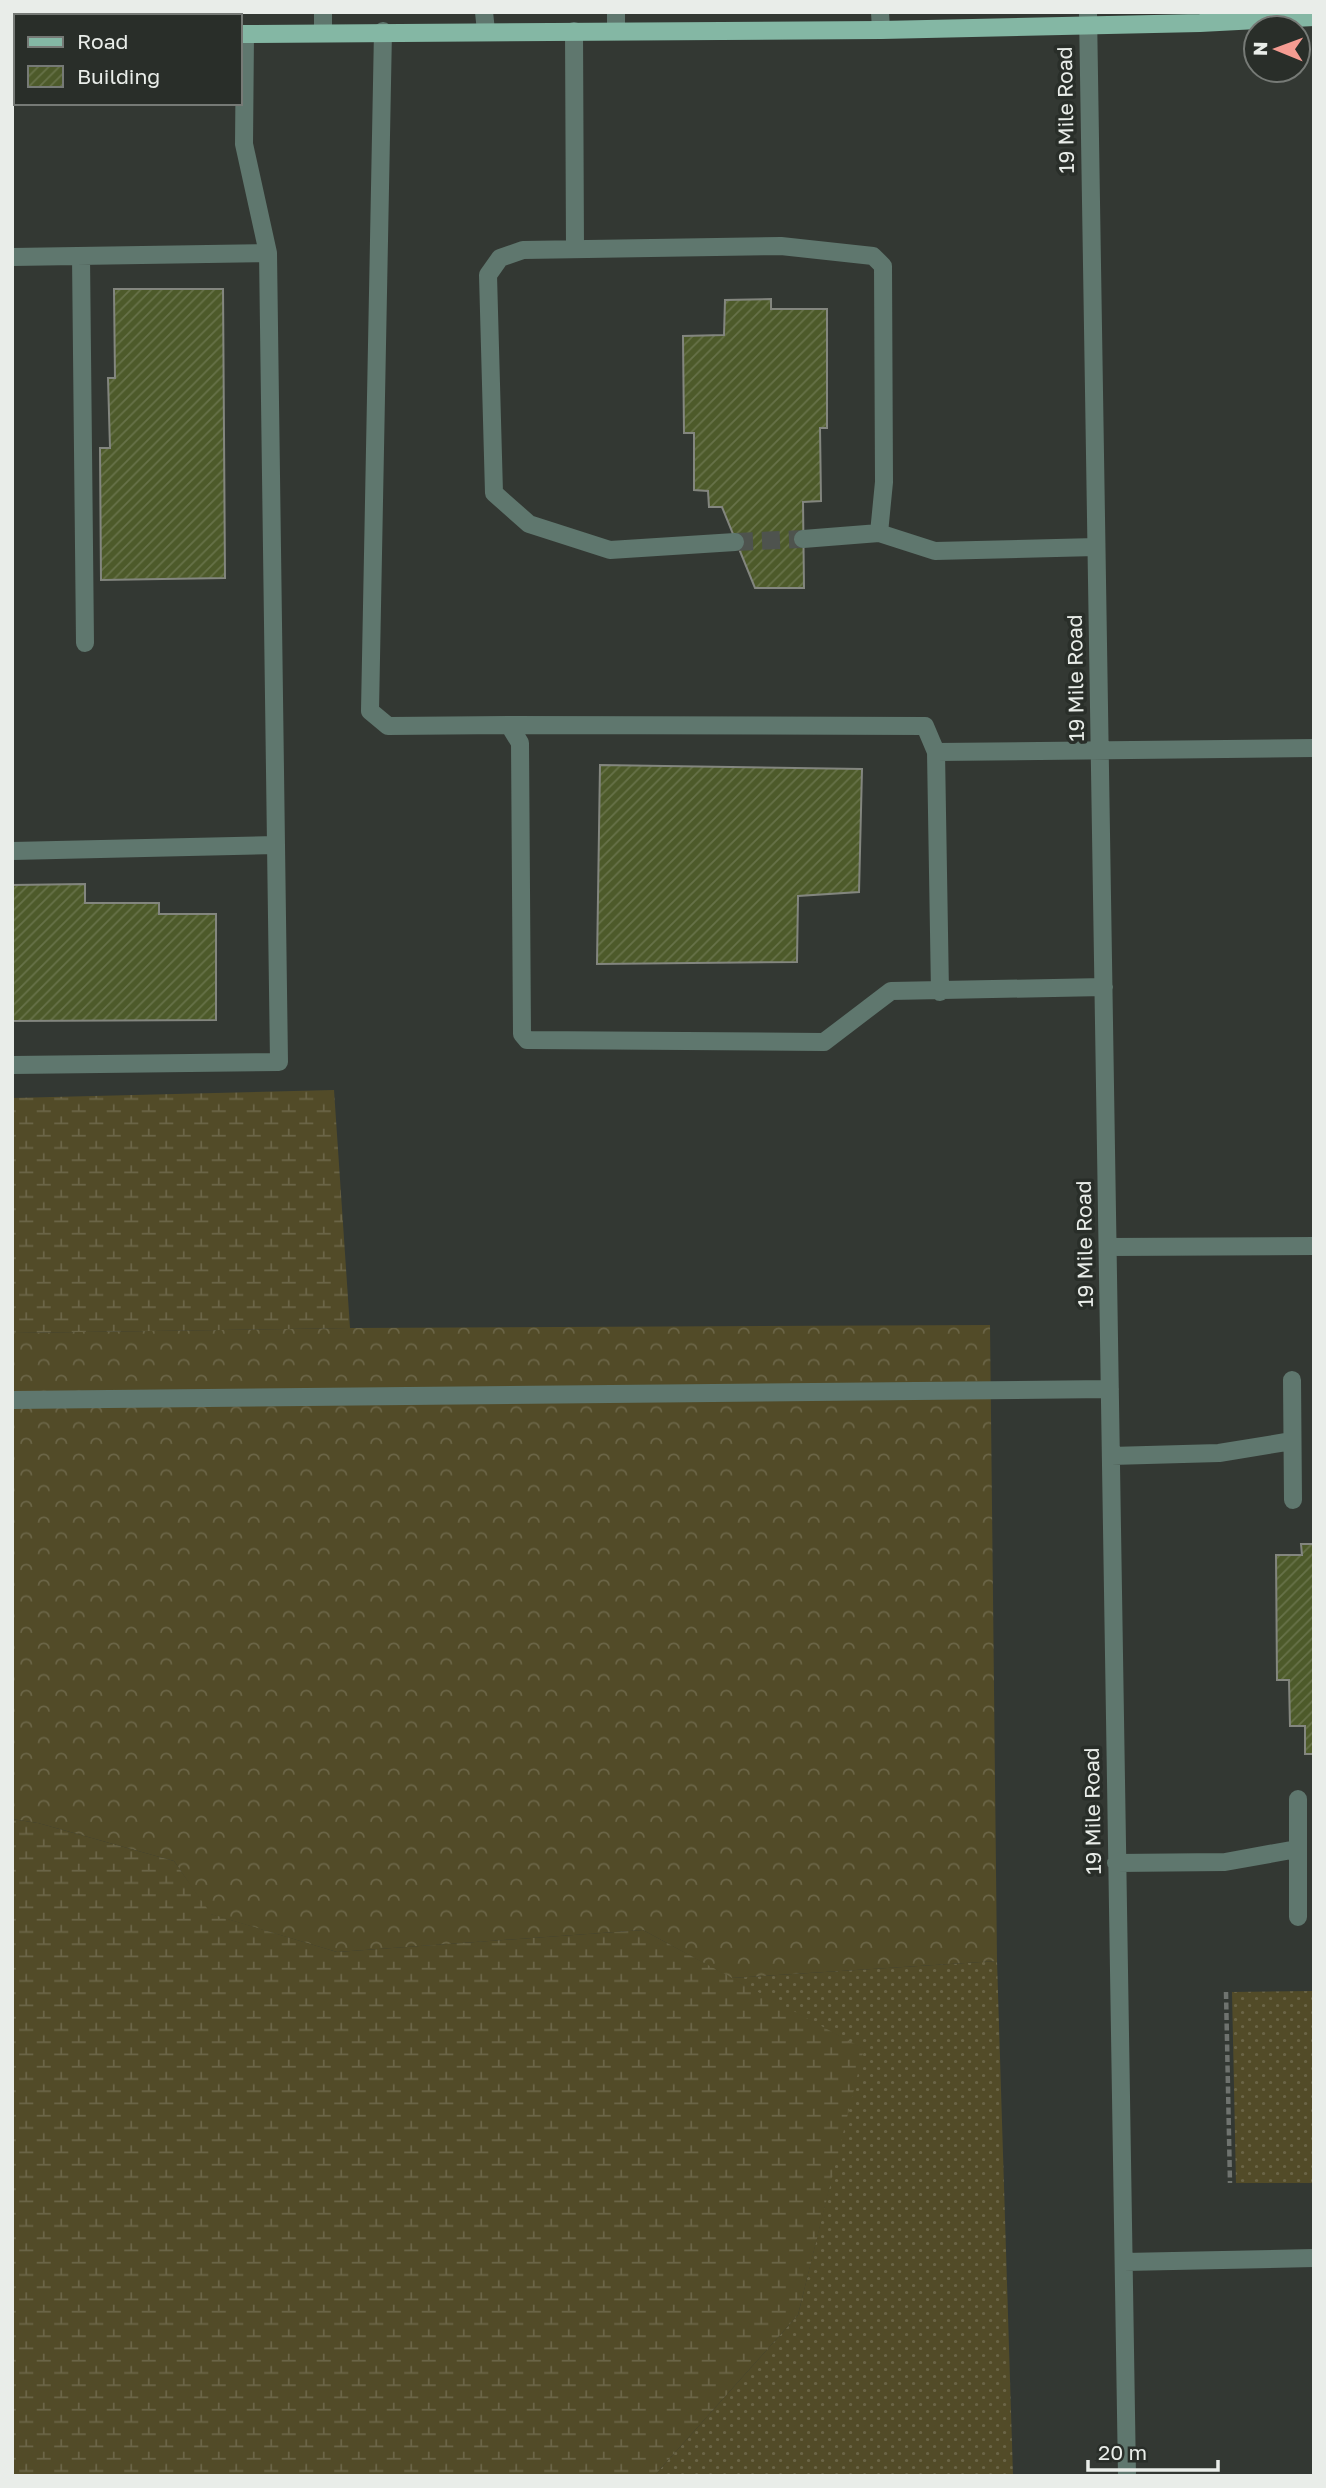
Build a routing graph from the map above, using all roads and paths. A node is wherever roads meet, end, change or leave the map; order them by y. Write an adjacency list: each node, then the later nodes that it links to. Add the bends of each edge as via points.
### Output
1 (323, 12): 11 (street)
2 (484, 12): 8 (street)
3 (616, 12): 9 (street)
4 (1314, 17): 5 (main road)
5 (1088, 19): 6 (main road); 20 (street, 19 Mile Road)
6 (881, 21): 9 (main road)
7 (574, 30): 8 (main road); 9 (main road); 13 (street)
8 (486, 31): 10 (main road)
9 (616, 31)
10 (383, 32): 11 (main road); 22 (street, via 370,711 388,726)
11 (323, 33): 12 (main road)
12 (243, 34): 14 (street, via 244,144)
13 (575, 249): 17 (street, via 781,246 873,256 883,266 884,482); 19 (street, via 523,250 500,258 488,275 494,493 528,524 610,550)
14 (268, 253): 15 (street); 26 (street)
15 (81, 256): 16 (street); 21 (street)
16 (12, 257)
17 (879, 533): 18 (street); 20 (street, via 935,551)
18 (803, 539)
19 (736, 542)
20 (1096, 547): 24 (street, 19 Mile Road)
21 (85, 643)
22 (509, 725): 25 (street, via 925,726); 29 (street, via 520,743 522,1034 527,1040 824,1042 891,991)
23 (1314, 748): 24 (street)
24 (1100, 751): 25 (street); 28 (street, 19 Mile Road)
25 (936, 752): 29 (street)
26 (276, 845): 27 (street); 30 (street, via 279,1062)
27 (12, 851)
28 (1104, 988): 29 (street); 32 (street, 19 Mile Road)
29 (940, 992)
30 (12, 1065)
31 (1314, 1246): 32 (street)
32 (1108, 1247): 34 (street, 19 Mile Road)
33 (1292, 1380): 36 (street)
34 (1110, 1389): 35 (street); 37 (street, 19 Mile Road)
35 (12, 1400)
36 (1292, 1441): 37 (street, via 1219,1453); 38 (street)
37 (1111, 1456): 41 (street, 19 Mile Road)
38 (1293, 1500)
39 (1297, 1799): 40 (street)
40 (1297, 1849): 41 (street, via 1225,1862); 42 (street)
41 (1116, 1863): 46 (street, 19 Mile Road)
42 (1298, 1917)
43 (1226, 1992): 44 (path)
44 (1230, 2183)
45 (1314, 2258): 46 (street)
46 (1124, 2262): 47 (street, 19 Mile Road)
47 (1127, 2476)

